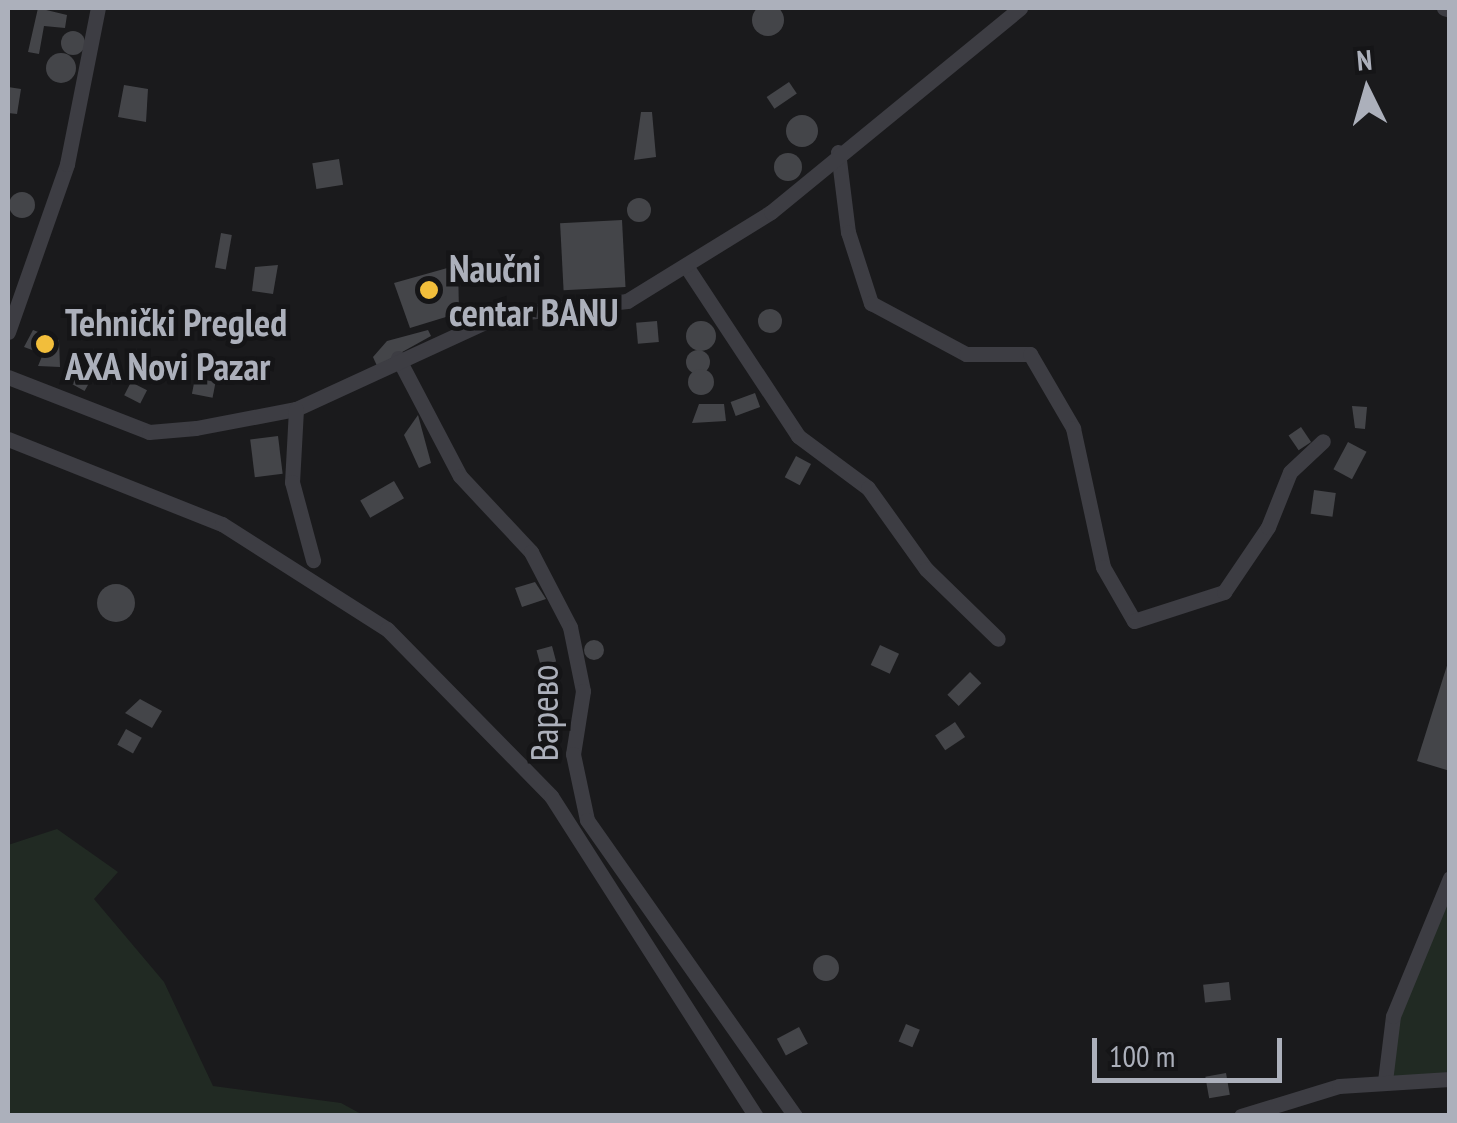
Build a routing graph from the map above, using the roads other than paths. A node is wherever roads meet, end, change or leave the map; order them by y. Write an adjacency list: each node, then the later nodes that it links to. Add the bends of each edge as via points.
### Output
1 (98, 8): 5 (street, via 67,164)
2 (1020, 8): 3 (street)
3 (838, 152): 4 (street); 10 (street, via 848,232 871,303 966,354 1030,354 1073,428 1102,567 1128,616 1145,621 1224,592 1268,527 1290,472)
4 (688, 269): 6 (street, via 627,301 500,315); 12 (street, via 798,436 868,488 926,570)
5 (8, 332)
6 (398, 358): 8 (street); 13 (street, Варево, via 460,476 532,552 570,626 584,691 573,754)
7 (8, 377): 8 (street, via 149,432)
8 (296, 408): 11 (street, via 292,482)
9 (8, 438): 14 (street, via 114,475 294,568 387,629 496,734)
10 (1323, 441)
11 (313, 560)
12 (998, 639)
13 (587, 820): 14 (street); 19 (street, Варево)
14 (570, 827): 18 (street)
15 (1450, 878): 16 (street, via 1394,1016)
16 (1385, 1080): 17 (street); 20 (street)
17 (1450, 1080)
18 (756, 1116)
19 (795, 1116)
20 (1241, 1116)

